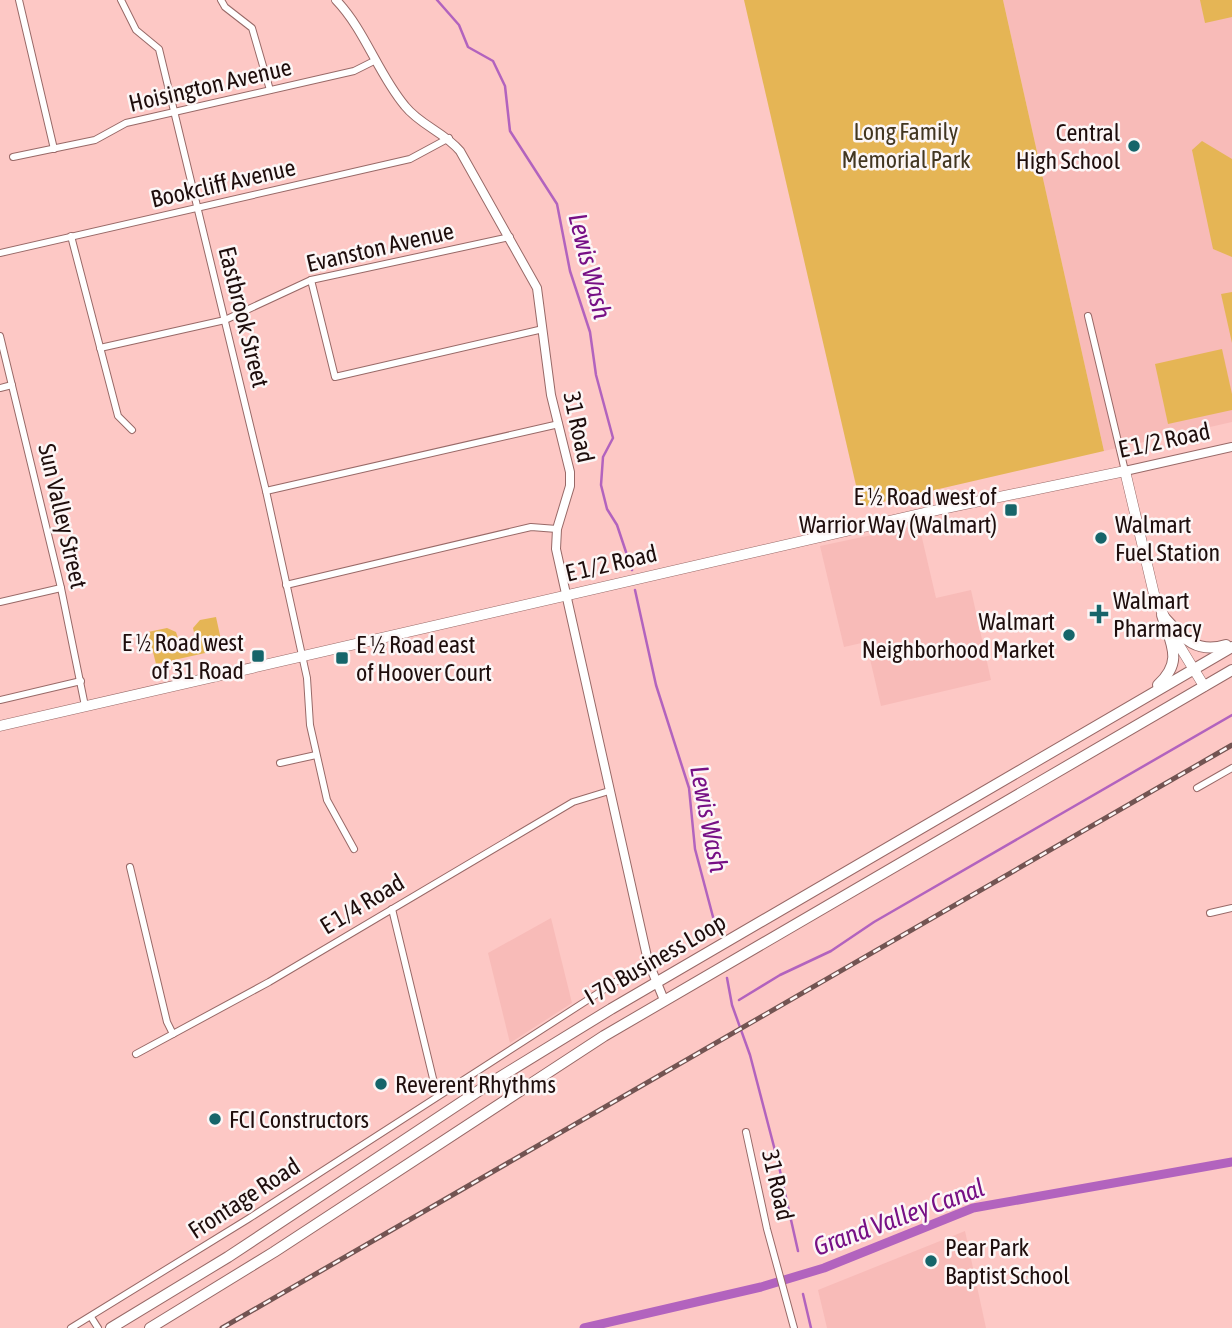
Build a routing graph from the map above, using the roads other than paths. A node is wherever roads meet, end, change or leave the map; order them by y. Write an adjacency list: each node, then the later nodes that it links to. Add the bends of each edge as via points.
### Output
1 (19, 0): 9 (street)
2 (121, 0): 7 (street, Eastbrook Street, via 136,30 159,48)
3 (221, 0): 6 (street, via 252,28)
4 (336, 0): 5 (street, 31 Road)
5 (376, 60): 6 (street, Hoisington Avenue, via 354,71); 8 (street, 31 Road, via 404,106)
6 (270, 90): 7 (street, Hoisington Avenue)
7 (174, 113): 9 (street, Hoisington Avenue, via 126,123 95,140); 11 (street, Eastbrook Street)
8 (449, 138): 11 (street, Bookcliff Avenue, via 410,159); 13 (street, 31 Road)
9 (54, 149): 10 (street, Hoisington Avenue)
10 (13, 157)
11 (198, 209): 12 (street, Bookcliff Avenue); 17 (street, Eastbrook Street)
12 (71, 236): 14 (street, Bookcliff Avenue); 20 (street)
13 (510, 237): 15 (street, Evanston Avenue); 18 (street, 31 Road, via 537,288)
14 (0, 253)
15 (311, 280): 17 (street, Evanston Avenue); 18 (street, via 335,377)
16 (1088, 316): 26 (street)
17 (225, 320): 20 (street, Evanston Avenue); 27 (street, Eastbrook Street)
18 (543, 329): 23 (street, 31 Road)
19 (0, 336): 21 (street, Sun Valley Street)
20 (100, 348): 24 (street, via 118,416)
21 (12, 385): 22 (street); 30 (street, Sun Valley Street)
22 (0, 388)
23 (559, 424): 27 (street); 28 (street, 31 Road, via 570,486)
24 (132, 430)
25 (1232, 447): 26 (street, E 1/2 Road)
26 (1125, 471): 31 (main road, E 1/2 Road); 33 (main road, via 1147,574)
27 (266, 491): 29 (street, Eastbrook Street)
28 (557, 529): 29 (street, via 531,527); 31 (street, 31 Road, via 555,550)
29 (286, 585): 35 (street, Eastbrook Street)
30 (61, 588): 32 (street); 38 (street, Sun Valley Street)
31 (564, 596): 35 (main road, E 1/2 Road); 48 (street, 31 Road)
32 (0, 602)
33 (1162, 615): 34 (main road, via 1197,647); 36 (main road); 42 (main road, via 1174,656 1172,670)
34 (1232, 645): 36 (main road, I 70 Business Loop)
35 (302, 657): 41 (main road, E 1/2 Road); 44 (street, Eastbrook Street)
36 (1194, 669): 39 (main road); 42 (main road, I 70 Business Loop)
37 (1232, 670): 39 (main road, I 70 Business Loop)
38 (81, 681): 40 (street); 41 (street, Sun Valley Street)
39 (1204, 686): 56 (main road, I 70 Business Loop)
40 (0, 700)
41 (85, 706): 43 (main road, E 1/2 Road)
42 (1118, 713): 55 (main road, I 70 Business Loop)
43 (0, 726)
44 (316, 755): 45 (street); 49 (street, Eastbrook Street, via 327,800)
45 (280, 763)
46 (1232, 768): 47 (street)
47 (1197, 788)
48 (609, 792): 52 (street, E 1/4 Road, via 573,802); 54 (street, 31 Road)
49 (354, 849)
50 (130, 867): 57 (street)
51 (1232, 908): 53 (street)
52 (392, 909): 57 (street, E 1/4 Road); 59 (street)
53 (1210, 913)
54 (648, 961): 55 (street, 31 Road); 59 (street, Frontage Road)
55 (656, 982): 56 (street, 31 Road); 64 (main road, I 70 Business Loop)
56 (664, 1000): 65 (main road, I 70 Business Loop)
57 (173, 1034): 58 (street, E 1/4 Road)
58 (136, 1054)
59 (437, 1095): 61 (street, Frontage Road)
60 (746, 1132): 66 (street, 31 Road)
61 (91, 1317): 62 (street, Frontage Road); 63 (street)
62 (71, 1328)
63 (98, 1328)
64 (111, 1328)
65 (150, 1328)
66 (794, 1328)

